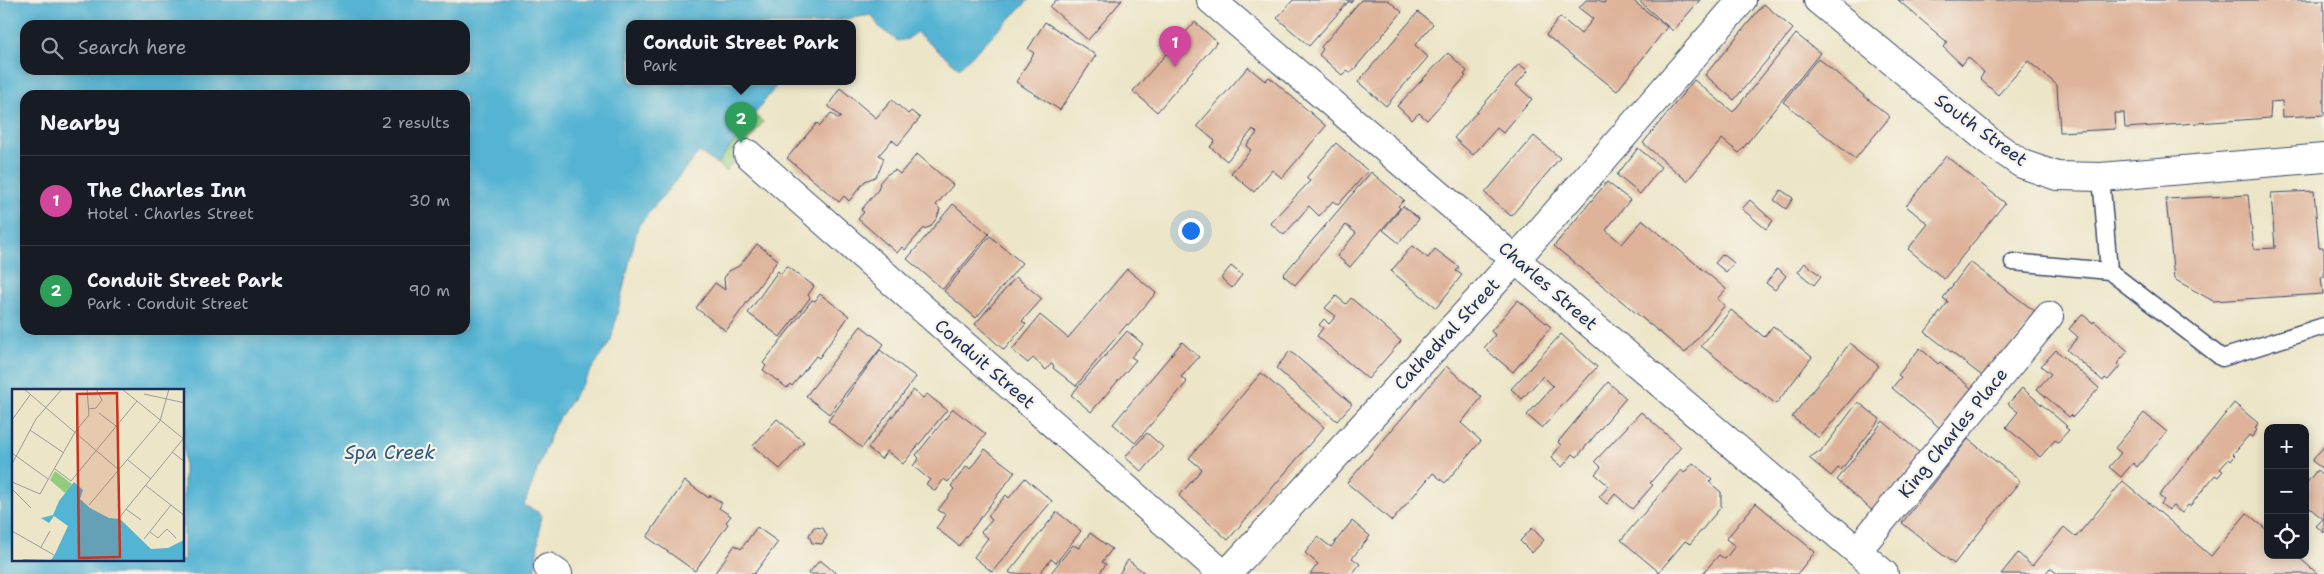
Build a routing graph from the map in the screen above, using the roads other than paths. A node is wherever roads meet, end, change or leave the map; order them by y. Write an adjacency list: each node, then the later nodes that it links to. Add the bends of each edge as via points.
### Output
1 (1211, 0): 7 (street, Charles Street)
2 (1742, 0): 7 (street, Cathedral Street)
3 (1818, 0): 6 (street, South Street, via 2022,164 2057,176)
4 (748, 154): 13 (street, Conduit Street)
5 (2324, 158): 6 (street, South Street)
6 (2101, 177): 9 (lane)
7 (1516, 259): 12 (street, Charles Street); 14 (street, Cathedral Street)
8 (2014, 262): 9 (lane)
9 (2109, 271): 11 (lane, via 2222,358)
10 (2049, 316): 12 (street, King Charles Place)
11 (2324, 326)
12 (1857, 552): 15 (street, Charles Street)
13 (1223, 574)
14 (1227, 574)
15 (1884, 574)

